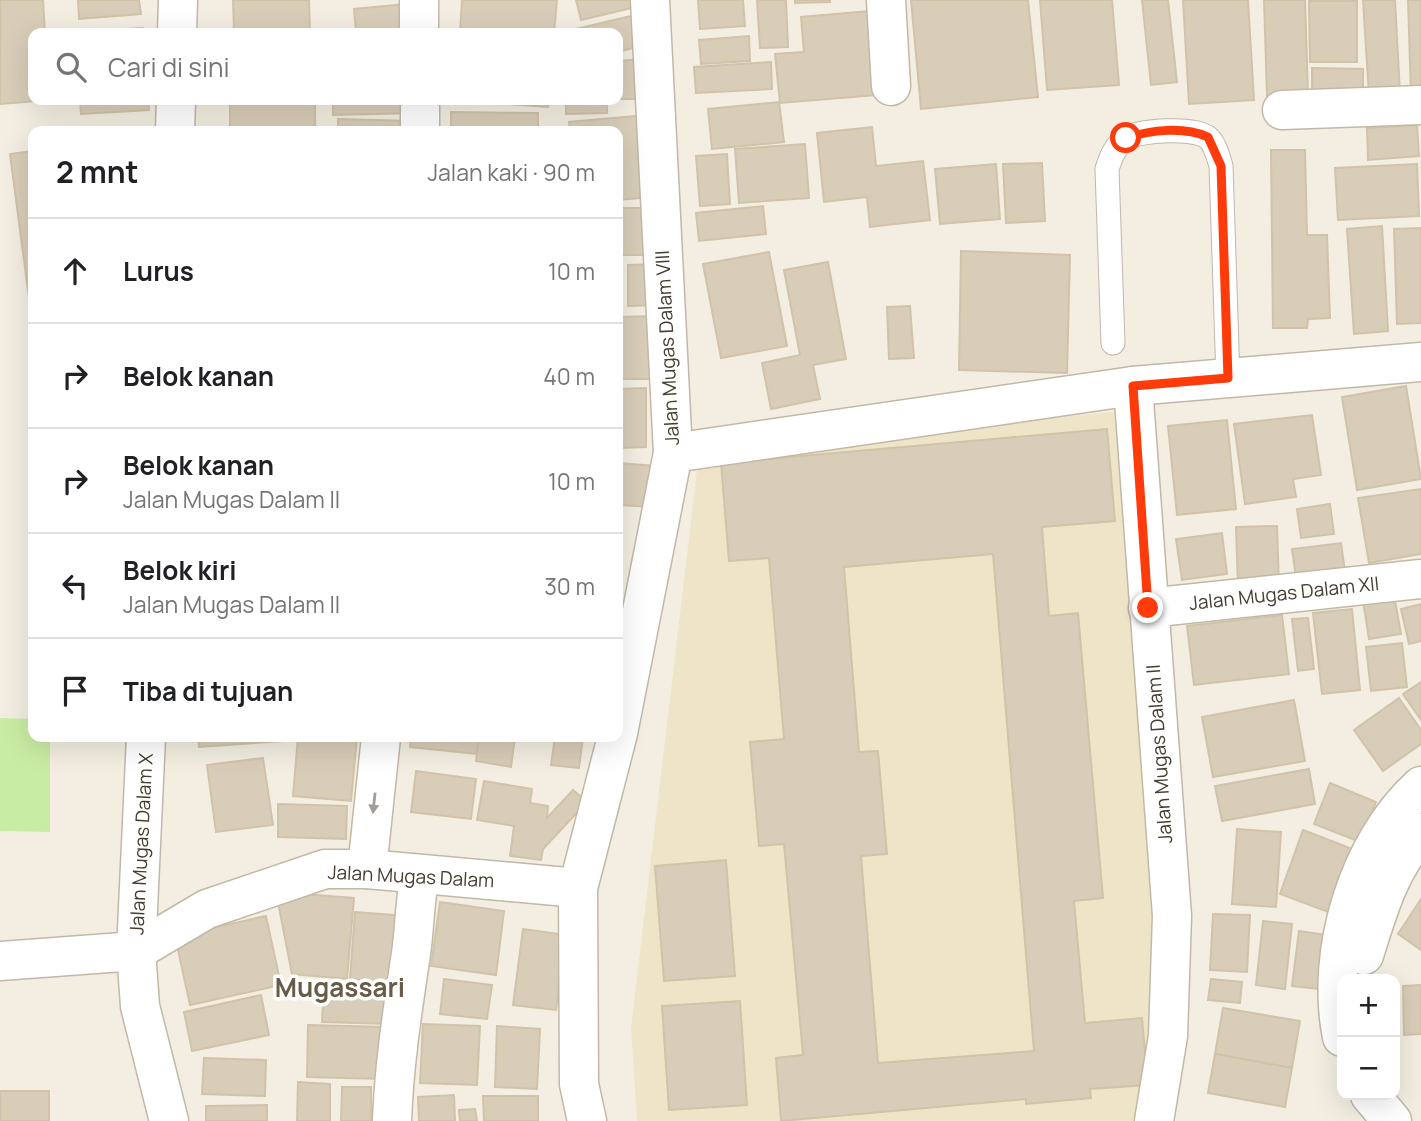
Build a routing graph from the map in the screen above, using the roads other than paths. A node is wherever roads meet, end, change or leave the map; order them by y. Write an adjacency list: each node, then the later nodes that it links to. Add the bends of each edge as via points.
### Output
1 (178, 0): 5 (street)
2 (419, 0): 6 (street)
3 (650, 0): 18 (street, Jalan Mugas Dalam VIII)
4 (887, 0): 7 (street)
5 (177, 28)
6 (419, 28)
7 (891, 86)
8 (176, 105): 12 (street)
9 (420, 105): 13 (street)
10 (1421, 105): 11 (street)
11 (1282, 110)
12 (175, 126)
13 (420, 126)
14 (1113, 343): 16 (lane, via 1107,169 1114,150 1126,138 1145,132 1194,131 1208,137 1221,166)
15 (1421, 362): 16 (street)
16 (1228, 378): 17 (street)
17 (1133, 386): 18 (street); 20 (street, Jalan Mugas Dalam II)
18 (673, 453): 21 (street, Jalan Mugas Dalam VIII)
19 (1421, 579): 20 (street, Jalan Mugas Dalam XII)
20 (1148, 608): 38 (street, Jalan Mugas Dalam II, via 1172,916 1168,1036)
21 (623, 705)
22 (146, 742): 30 (street, Jalan Mugas Dalam X)
23 (380, 742): 27 (street, one-way to 27)
24 (615, 742): 29 (street, Jalan Mugas Dalam VIII)
25 (1421, 786): 32 (street, via 1382,833 1356,890 1338,948)
26 (1421, 833): 33 (street, via 1402,854)
27 (367, 869): 28 (street, Jalan Mugas Dalam); 30 (street, Jalan Mugas Dalam, via 325,869 279,883 207,909)
28 (420, 875): 29 (street, Jalan Mugas Dalam); 36 (street, via 396,1042)
29 (578, 888): 37 (street, via 579,1084)
30 (136, 951): 31 (street, Jalan Mugas Dalam); 35 (street, via 140,1006)
31 (0, 961)
32 (1342, 974)
33 (1348, 974)
34 (1374, 1100): 39 (street)
35 (169, 1121)
36 (392, 1121)
37 (587, 1121)
38 (1154, 1121)
39 (1392, 1121)

